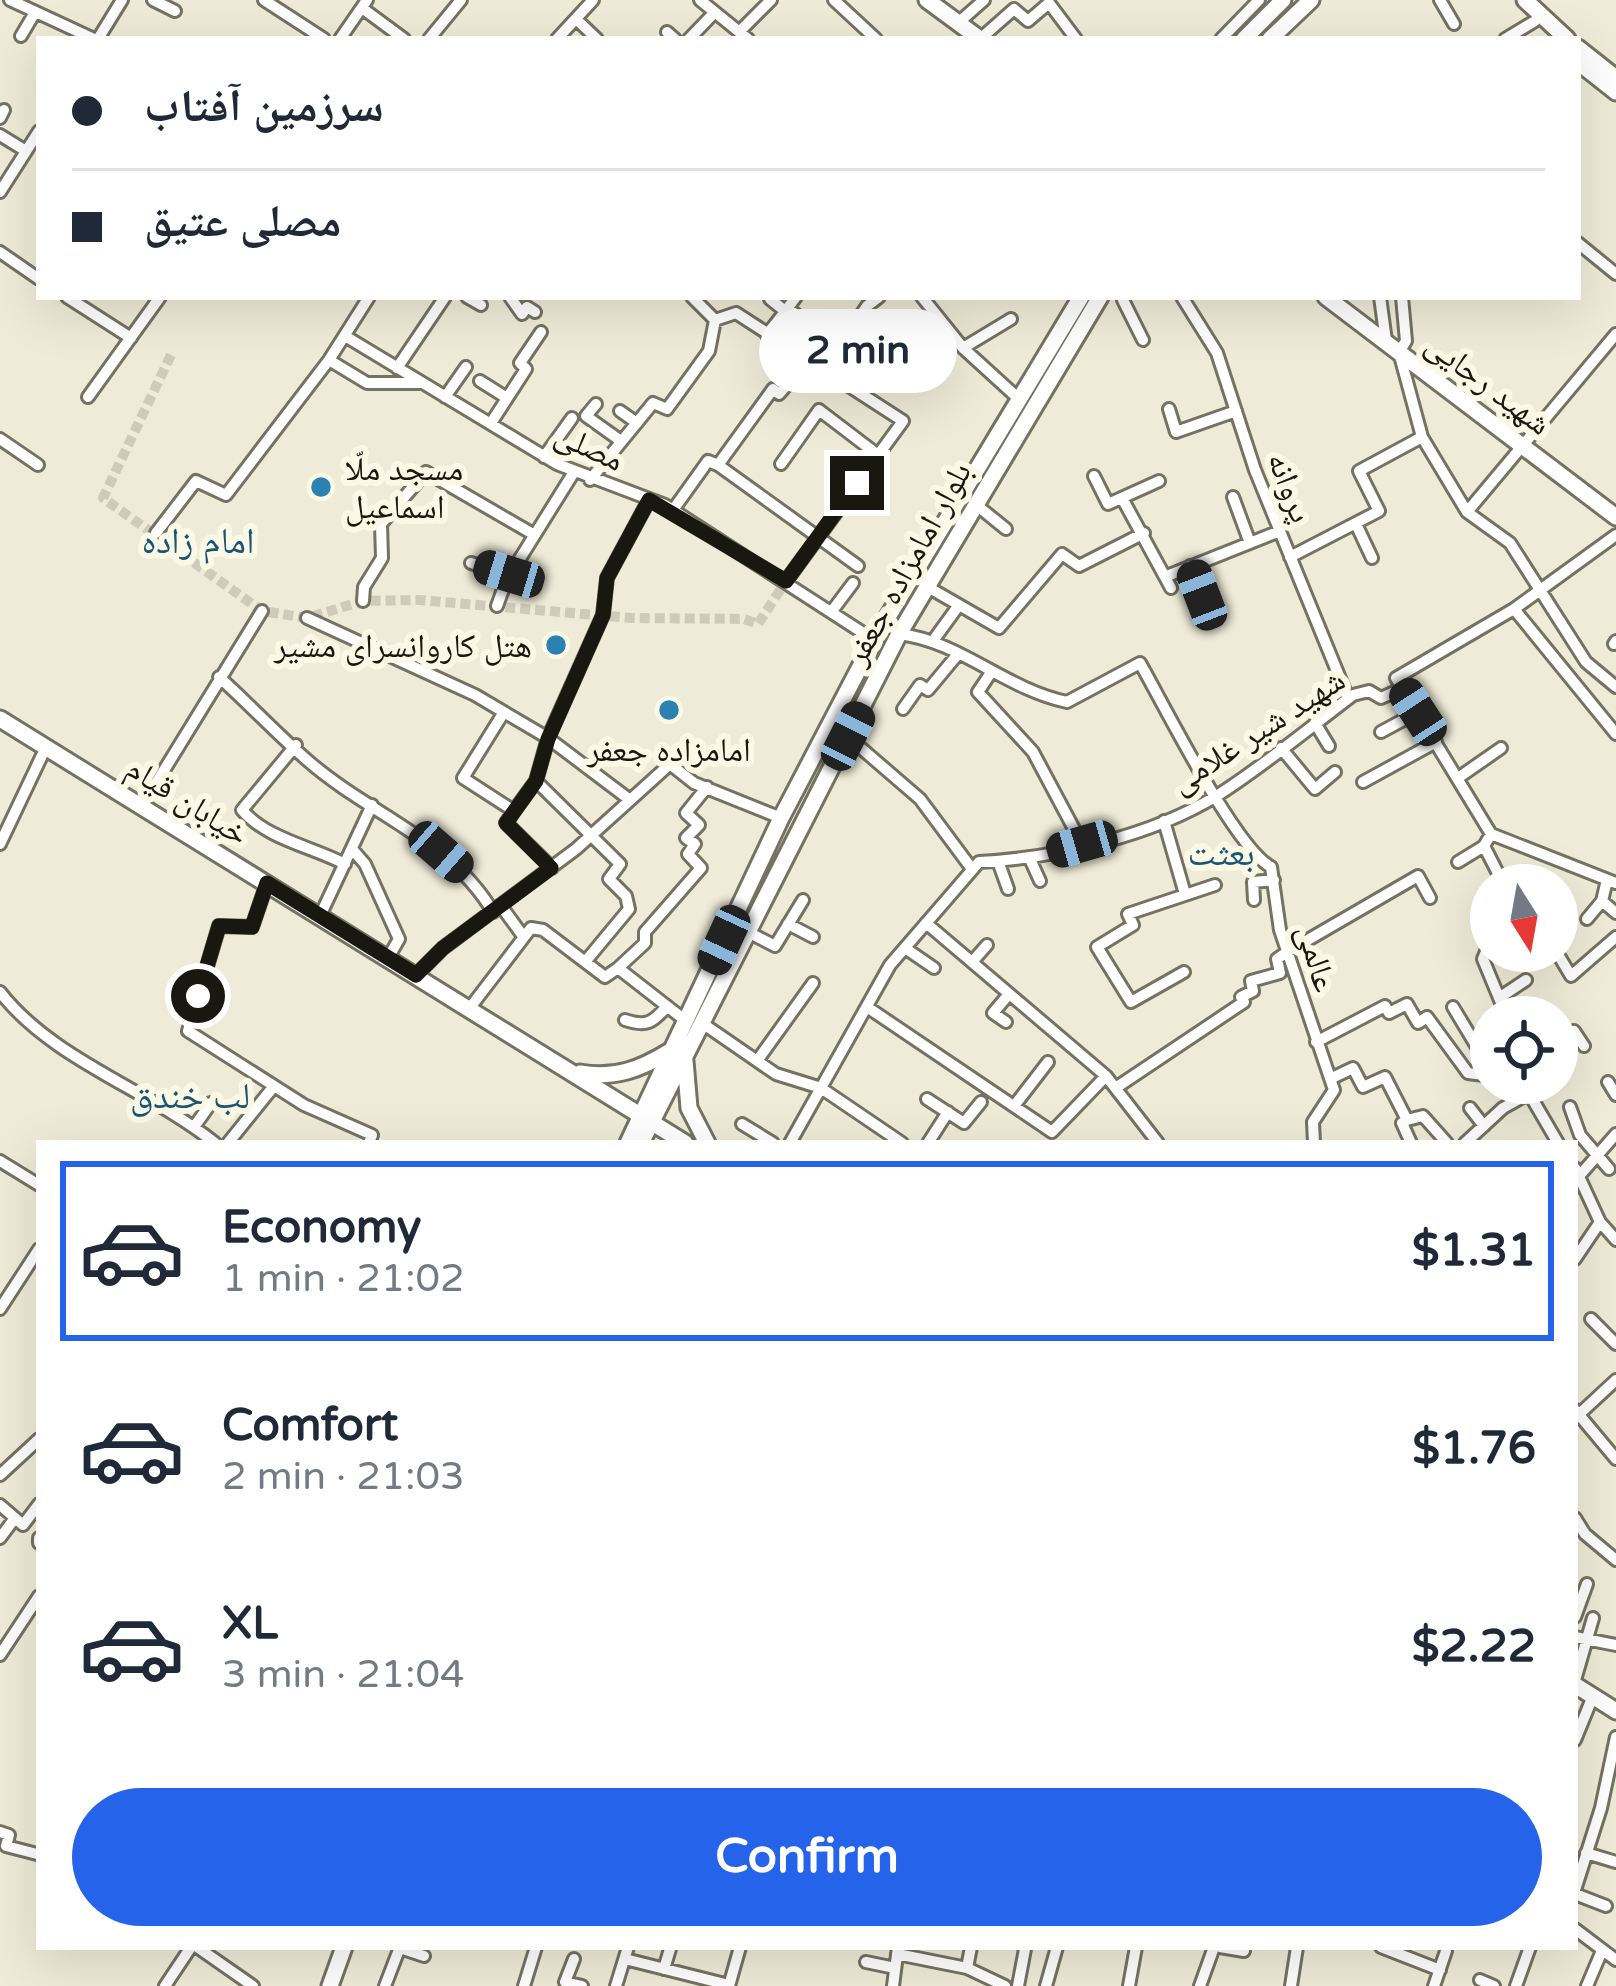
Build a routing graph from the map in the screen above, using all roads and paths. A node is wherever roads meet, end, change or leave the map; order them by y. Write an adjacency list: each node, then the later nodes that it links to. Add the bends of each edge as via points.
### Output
1 (10, 0): 22 (street)
2 (122, 0): 30 (street)
3 (153, 0): 20 (street)
4 (264, 0): 31 (street)
5 (461, 0): 34 (street)
6 (593, 0): 23 (street)
7 (700, 0): 21 (street)
8 (771, 0): 27 (street)
9 (834, 0): 38 (street)
10 (927, 0): 25 (main road)
11 (983, 0): 25 (street)
12 (1259, 0): 42 (street)
13 (1282, 0): 43 (main road)
14 (1311, 0): 44 (main road)
15 (1440, 0): 26 (street)
16 (1515, 0): 24 (main road)
17 (1525, 0): 47 (main road)
18 (1047, 1): 40 (street, via 1028,20 1014,9); 41 (street)
19 (365, 4): 32 (street); 33 (street)
20 (176, 11)
21 (715, 12): 27 (street); 37 (street)
22 (34, 14): 28 (street); 29 (street)
23 (576, 19): 35 (street); 36 (street)
24 (1535, 21): 45 (street); 46 (main road)
25 (958, 23): 39 (main road)
26 (1454, 25)
27 (743, 35)
28 (21, 36)
29 (89, 36)
30 (98, 36)
31 (318, 36)
32 (342, 36)
33 (401, 36)
34 (431, 36)
35 (559, 36)
36 (594, 36)
37 (691, 36)
38 (872, 36)
39 (976, 36)
40 (983, 36)
41 (1074, 36)
42 (1224, 36)
43 (1247, 36)
44 (1273, 36)
45 (1510, 36)
46 (1550, 36)
47 (1564, 36)
48 (1581, 50): 50 (main road)
49 (1581, 64): 51 (main road)
50 (1616, 78)
51 (1616, 92)
52 (0, 135): 53 (street)
53 (32, 149): 54 (street)
54 (0, 191)
55 (1581, 245): 58 (street)
56 (0, 252): 57 (street)
57 (35, 272)
58 (1616, 274)
59 (72, 300): 85 (street)
60 (158, 300): 85 (street)
61 (367, 300): 84 (street)
62 (443, 300): 93 (street)
63 (472, 300): 75 (street)
64 (512, 300): 77 (street, via 522,314)
65 (697, 300): 79 (street)
66 (924, 300): 88 (street)
67 (1092, 300): 68 (street, via 1110,309); 99 (main road, بلوار امامزاده جعفر); 123 (main road, بلوار امامزاده جعفر)
68 (1124, 300)
69 (1125, 300): 86 (street)
70 (1184, 300): 103 (street, پروانه, via 1217,352)
71 (1330, 300): 87 (main road, شهید رجایی)
72 (1381, 300): 87 (street)
73 (1402, 300): 87 (street, via 1406,341)
74 (863, 302): 91 (street)
75 (481, 305)
76 (789, 305): 80 (street); 83 (street)
77 (536, 311)
78 (1011, 319): 88 (street)
79 (715, 320): 83 (street, via 736,313); 105 (street, via 709,351 667,409 653,403)
80 (810, 326)
81 (542, 332): 98 (street)
82 (1616, 334): 110 (street)
83 (766, 335): 90 (street)
84 (345, 336): 89 (street); 93 (street, مصلی)
85 (131, 338): 96 (street)
86 (1143, 340)
87 (1392, 347): 107 (street); 110 (main road, شهید رجایی)
88 (963, 348): 99 (street)
89 (329, 360): 95 (street, via 367,383); 130 (street, via 226,495 196,481)
90 (806, 362): 91 (street); 115 (street, via 779,394 773,389)
91 (826, 366): 111 (street, via 903,421)
92 (466, 367): 97 (street)
93 (397, 368): 95 (street, مصلی)
94 (479, 381): 98 (street)
95 (421, 383): 97 (street, مصلی)
96 (88, 397)
97 (445, 397): 106 (street, مصلی)
98 (507, 398): 106 (street)
99 (1019, 399): 133 (main road, بلوار امامزاده جعفر)
100 (596, 404): 109 (street, via 586,416)
101 (1169, 409): 103 (street, via 1176,432)
102 (620, 411): 105 (street)
103 (1236, 411): 129 (street, پروانه)
104 (572, 418): 112 (street)
105 (637, 423): 109 (street)
106 (491, 424): 112 (street, مصلی)
107 (1422, 437): 125 (street); 127 (street, via 1359,471 1379,511)
108 (0, 439): 114 (street)
109 (621, 441): 118 (street)
110 (1525, 448): 125 (street); 126 (main road, شهید رجایی)
111 (878, 455): 113 (street, via 819,410); 135 (street)
112 (544, 457): 116 (street, مصلی)
113 (781, 464)
114 (38, 465)
115 (718, 465): 124 (street, via 708,461); 135 (street)
116 (574, 472): 118 (street, مصلی); 132 (street)
117 (1094, 476): 121 (street, via 1108,504)
118 (590, 479): 122 (street, مصلی)
119 (1159, 481): 121 (street)
120 (1233, 497): 136 (street)
121 (1122, 498): 131 (street)
122 (649, 500): 124 (street, مصلی); 172 (street, via 607,578 603,615)
123 (974, 503): 128 (street); 133 (main road, بلوار امامزاده جعفر)
124 (673, 510): 143 (street, مصلی)
125 (1467, 512): 146 (street, via 1510,543)
126 (1616, 517)
127 (1356, 524): 137 (street); 138 (street)
128 (1006, 529)
129 (1280, 531): 136 (street); 137 (street, پروانه)
130 (156, 533)
131 (1144, 533): 141 (street, via 1169,582); 149 (street, via 1079,566 1063,554 999,628)
132 (533, 534): 142 (street); 148 (street, via 426,472 381,524 382,558)
133 (946, 535): 145 (main road, بلوار امامزاده جعفر); 157 (main road, بلوار امامزاده جعفر)
134 (1616, 536): 146 (street, شهید شیر غلامی)
135 (815, 540): 140 (street); 143 (street)
136 (1250, 543): 141 (street)
137 (1289, 557): 163 (street, پروانه)
138 (1372, 558)
139 (471, 563): 142 (street)
140 (858, 566)
141 (1190, 566): 147 (street)
142 (509, 574): 150 (street)
143 (786, 581): 153 (street, مصلی)
144 (853, 583): 153 (street)
145 (926, 586): 149 (street); 155 (main road, بلوار امامزاده جعفر)
146 (1538, 591): 151 (street, شهید شیر غلامی); 162 (street, via 1586,662)
147 (1202, 595)
148 (363, 601)
149 (959, 605): 156 (street)
150 (497, 606)
151 (1514, 609): 161 (street, شهید شیر غلامی); 170 (street)
152 (262, 611): 160 (street)
153 (832, 611): 157 (street, مصلی)
154 (307, 618): 165 (street)
155 (899, 634): 156 (street); 171 (main road, بلوار امامزاده جعفر)
156 (935, 638): 158 (street)
157 (874, 640): 189 (main road, بلوار امامزاده جعفر)
158 (958, 654): 159 (street); 164 (street)
159 (990, 674): 184 (street, عالمی, via 1066,702 1140,663); 194 (street, via 979,692 1033,752)
160 (219, 677): 174 (street); 187 (street)
161 (1399, 683): 163 (street, شهید شیر غلامی, via 1382,698 1369,691); 166 (street)
162 (1616, 687)
163 (1348, 698): 168 (street, شهید شیر غلامی)
164 (902, 710)
165 (504, 712): 172 (street); 188 (street, via 463,778)
166 (1418, 712): 169 (street); 173 (street)
167 (0, 719): 176 (main road, خیابان قیام)
168 (1315, 723): 175 (street); 177 (street, شهید شیر غلامی)
169 (1381, 732)
170 (1616, 734)
171 (848, 736): 203 (street, via 920,799); 222 (main road, بلوار امامزاده جعفر)
172 (548, 739): 181 (street); 185 (street)
173 (1436, 742): 180 (street); 182 (street)
174 (296, 745): 186 (street); 200 (street, via 242,810 256,826)
175 (1329, 746)
176 (46, 747): 187 (main road, خیابان قیام); 193 (street)
177 (1281, 748): 179 (street, via 1315,789); 184 (street, شهید شیر غلامی)
178 (1501, 748): 180 (street)
179 (1335, 772)
180 (1458, 778): 191 (street)
181 (536, 781): 188 (street); 192 (street)
182 (1363, 782)
183 (707, 788): 185 (street, via 670,764); 189 (street); 233 (street, via 686,813 699,825 686,838 701,868)
184 (1217, 796): 190 (street, شهید شیر غلامی); 204 (street, عالمی)
185 (630, 800): 192 (street)
186 (372, 805): 196 (street); 215 (street, via 474,881)
187 (142, 806): 207 (main road, خیابان قیام)
188 (514, 811): 202 (street, via 506,823)
189 (781, 818): 248 (main road, بلوار امامزاده جعفر)
190 (1164, 820): 194 (street, شهید شیر غلامی); 210 (street)
191 (1491, 834): 195 (street); 206 (street)
192 (590, 836): 202 (street); 231 (street, via 620,864 608,879 629,909)
193 (0, 844)
194 (1082, 844): 197 (street, شهید شیر غلامی)
195 (1484, 846): 199 (street); 201 (street)
196 (352, 850): 200 (street); 223 (street)
197 (1030, 859): 198 (street, شهید شیر غلامی); 205 (street)
198 (998, 861): 203 (street, شهید شیر غلامی); 209 (street)
199 (1458, 862)
200 (345, 864): 217 (street)
201 (1493, 864)
202 (551, 868): 215 (street)
203 (972, 869): 220 (street)
204 (1274, 880): 213 (street, via 1252,882); 229 (street, عالمی)
205 (1040, 881)
206 (1611, 881): 214 (street)
207 (267, 883): 217 (main road, خیابان قیام); 262 (street, via 252,927 219,926 188,1031)
208 (1215, 885): 210 (street)
209 (1008, 890)
210 (1185, 894): 236 (street, via 1128,914 1132,925 1097,947 1131,1002)
211 (1430, 898): 229 (street, via 1418,876)
212 (803, 900): 221 (street)
213 (1254, 900)
214 (1602, 901): 216 (street); 218 (street)
215 (497, 909): 224 (street); 237 (street)
216 (1616, 913)
217 (320, 916): 230 (main road, خیابان قیام)
218 (1586, 919)
219 (408, 923): 223 (street)
220 (926, 923): 228 (street); 232 (street)
221 (788, 924): 222 (street, via 775,946); 225 (street)
222 (750, 933): 248 (main road, بلوار امامزاده جعفر)
223 (397, 934): 230 (street)
224 (523, 936): 231 (street, via 543,930); 246 (street)
225 (813, 937)
226 (1616, 937): 235 (street)
227 (987, 945): 232 (street)
228 (905, 948): 234 (street); 244 (street)
229 (1287, 952): 252 (street, عالمی); 263 (street, via 1277,959 1280,973 1251,981 1244,1002)
230 (388, 958): 237 (main road, خیابان قیام)
231 (585, 962): 233 (street, via 605,977)
232 (972, 962): 241 (street)
233 (618, 968): 243 (street)
234 (934, 968)
235 (1578, 970)
236 (1184, 972)
237 (416, 975): 246 (main road, خیابان قیام)
238 (1526, 980): 242 (street)
239 (813, 983): 255 (street)
240 (0, 992): 279 (street, via 35,1033)
241 (1009, 994): 249 (street, via 993,1013); 259 (street)
242 (1502, 996)
243 (667, 1006): 247 (street, via 655,1022); 248 (street)
244 (867, 1007): 264 (street); 271 (street)
245 (1453, 1007): 250 (street)
246 (469, 1009): 257 (main road, خیابان قیام)
247 (625, 1020)
248 (694, 1022): 254 (main road, بلوار امامزاده جعفر); 255 (street)
249 (1006, 1022)
250 (1470, 1035)
251 (1578, 1037): 253 (street)
252 (1316, 1042): 258 (street, via 1384,1006 1389,1013 1407,1004 1418,1023 1427,1017); 260 (street, عالمی)
253 (1584, 1046)
254 (675, 1061): 257 (main road, via 603,1077); 275 (main road, بلوار امامزاده جعفر); 287 (main road)
255 (757, 1061): 264 (street)
256 (1048, 1062): 271 (street)
257 (567, 1070): 275 (main road, خیابان قیام)
258 (1470, 1073)
259 (1106, 1076): 263 (street); 271 (street, via 1052,1132)
260 (1332, 1078): 276 (street, via 1353,1068 1363,1087 1385,1077); 293 (street)
261 (1608, 1082): 265 (street)
262 (274, 1086): 281 (street); 283 (street)
263 (1117, 1087): 292 (street)
264 (821, 1088): 289 (street); 290 (street)
265 (1616, 1095)
266 (927, 1099): 274 (street)
267 (981, 1102): 274 (street, via 964,1123)
268 (211, 1103): 279 (street)
269 (1508, 1104): 278 (street)
270 (1535, 1104): 297 (street)
271 (1014, 1106)
272 (1570, 1107): 298 (street)
273 (1470, 1108): 278 (street)
274 (948, 1112): 291 (street)
275 (644, 1120): 284 (main road); 285 (main road); 286 (main road, خیابان قیام)
276 (1408, 1120): 294 (street, via 1402,1123); 295 (street, via 1423,1116)
277 (742, 1124): 288 (street)
278 (1484, 1126): 296 (street)
279 (194, 1127): 282 (street)
280 (1616, 1134): 298 (street)
281 (371, 1139)
282 (211, 1140)
283 (230, 1140)
284 (630, 1140)
285 (641, 1140)
286 (680, 1140)
287 (705, 1140)
288 (768, 1140)
289 (792, 1140)
290 (898, 1140)
291 (930, 1140)
292 (1156, 1140)
293 (1314, 1140)
294 (1410, 1140)
295 (1444, 1140)
296 (1468, 1140)
297 (1556, 1140)
298 (1594, 1155): 300 (street); 301 (street)
299 (0, 1161): 302 (street)
300 (1609, 1169)
301 (1578, 1172): 303 (street)
302 (36, 1183)
303 (1600, 1222): 304 (street); 306 (street)
304 (1616, 1240)
305 (36, 1254): 307 (street)
306 (1578, 1255)
307 (0, 1309)
308 (1591, 1319): 309 (street)
309 (1616, 1343)
310 (1616, 1380): 311 (street)
311 (1578, 1412)
312 (1578, 1416): 314 (street)
313 (36, 1441): 315 (street)
314 (1616, 1459)
315 (0, 1475)
316 (0, 1505): 318 (street)
317 (36, 1508): 318 (street, via 23,1525)
318 (15, 1518): 321 (street)
319 (1578, 1521): 322 (street)
320 (1616, 1537): 322 (street)
321 (0, 1538)
322 (1603, 1550): 323 (street)
323 (1616, 1560)
324 (1587, 1584): 326 (street)
325 (36, 1600): 330 (street)
326 (1578, 1610)
327 (1593, 1618): 328 (street)
328 (1581, 1638): 329 (street)
329 (1616, 1646)
330 (0, 1655)
331 (1578, 1685): 332 (main road)
332 (1593, 1696): 333 (main road); 334 (street)
333 (1616, 1711)
334 (1578, 1733)
335 (1616, 1737): 336 (street)
336 (1601, 1808): 337 (street); 339 (street)
337 (1616, 1813)
338 (0, 1832): 340 (street, via 9,1835 6,1846)
339 (1586, 1853): 341 (street); 342 (street)
340 (36, 1854)
341 (1616, 1862)
342 (1578, 1881)
343 (1578, 1893): 344 (street)
344 (1606, 1906)
345 (1578, 1932): 366 (street)
346 (200, 1950): 377 (street)
347 (202, 1950): 378 (street)
348 (338, 1950): 379 (main road)
349 (399, 1950): 380 (street)
350 (408, 1950): 367 (street)
351 (535, 1950): 381 (street)
352 (670, 1950): 373 (street)
353 (739, 1950): 376 (street)
354 (970, 1950): 372 (street)
355 (1025, 1950): 386 (street)
356 (1056, 1950): 387 (street)
357 (1135, 1950): 388 (street)
358 (1216, 1950): 389 (street)
359 (1237, 1950): 363 (street)
360 (1297, 1950): 390 (street)
361 (1389, 1950): 374 (street)
362 (1526, 1950): 393 (street)
363 (1244, 1951)
364 (1446, 1951): 374 (street)
365 (627, 1953): 373 (street); 383 (street)
366 (1600, 1953): 370 (street); 394 (street)
367 (424, 1956)
368 (897, 1957): 371 (street); 372 (street); 384 (street)
369 (574, 1958): 382 (street, via 566,1982)
370 (1616, 1960)
371 (866, 1962)
372 (967, 1968): 385 (street)
373 (664, 1969): 376 (street)
374 (1440, 1970): 391 (street)
375 (1480, 1980): 392 (street)
376 (729, 1985)
377 (165, 1986)
378 (254, 1986)
379 (326, 1986)
380 (385, 1986)
381 (524, 1986)
382 (582, 1986)
383 (616, 1986)
384 (893, 1986)
385 (1005, 1986)
386 (1018, 1986)
387 (1046, 1986)
388 (1129, 1986)
389 (1200, 1986)
390 (1291, 1986)
391 (1434, 1986)
392 (1494, 1986)
393 (1516, 1986)
394 (1587, 1986)

